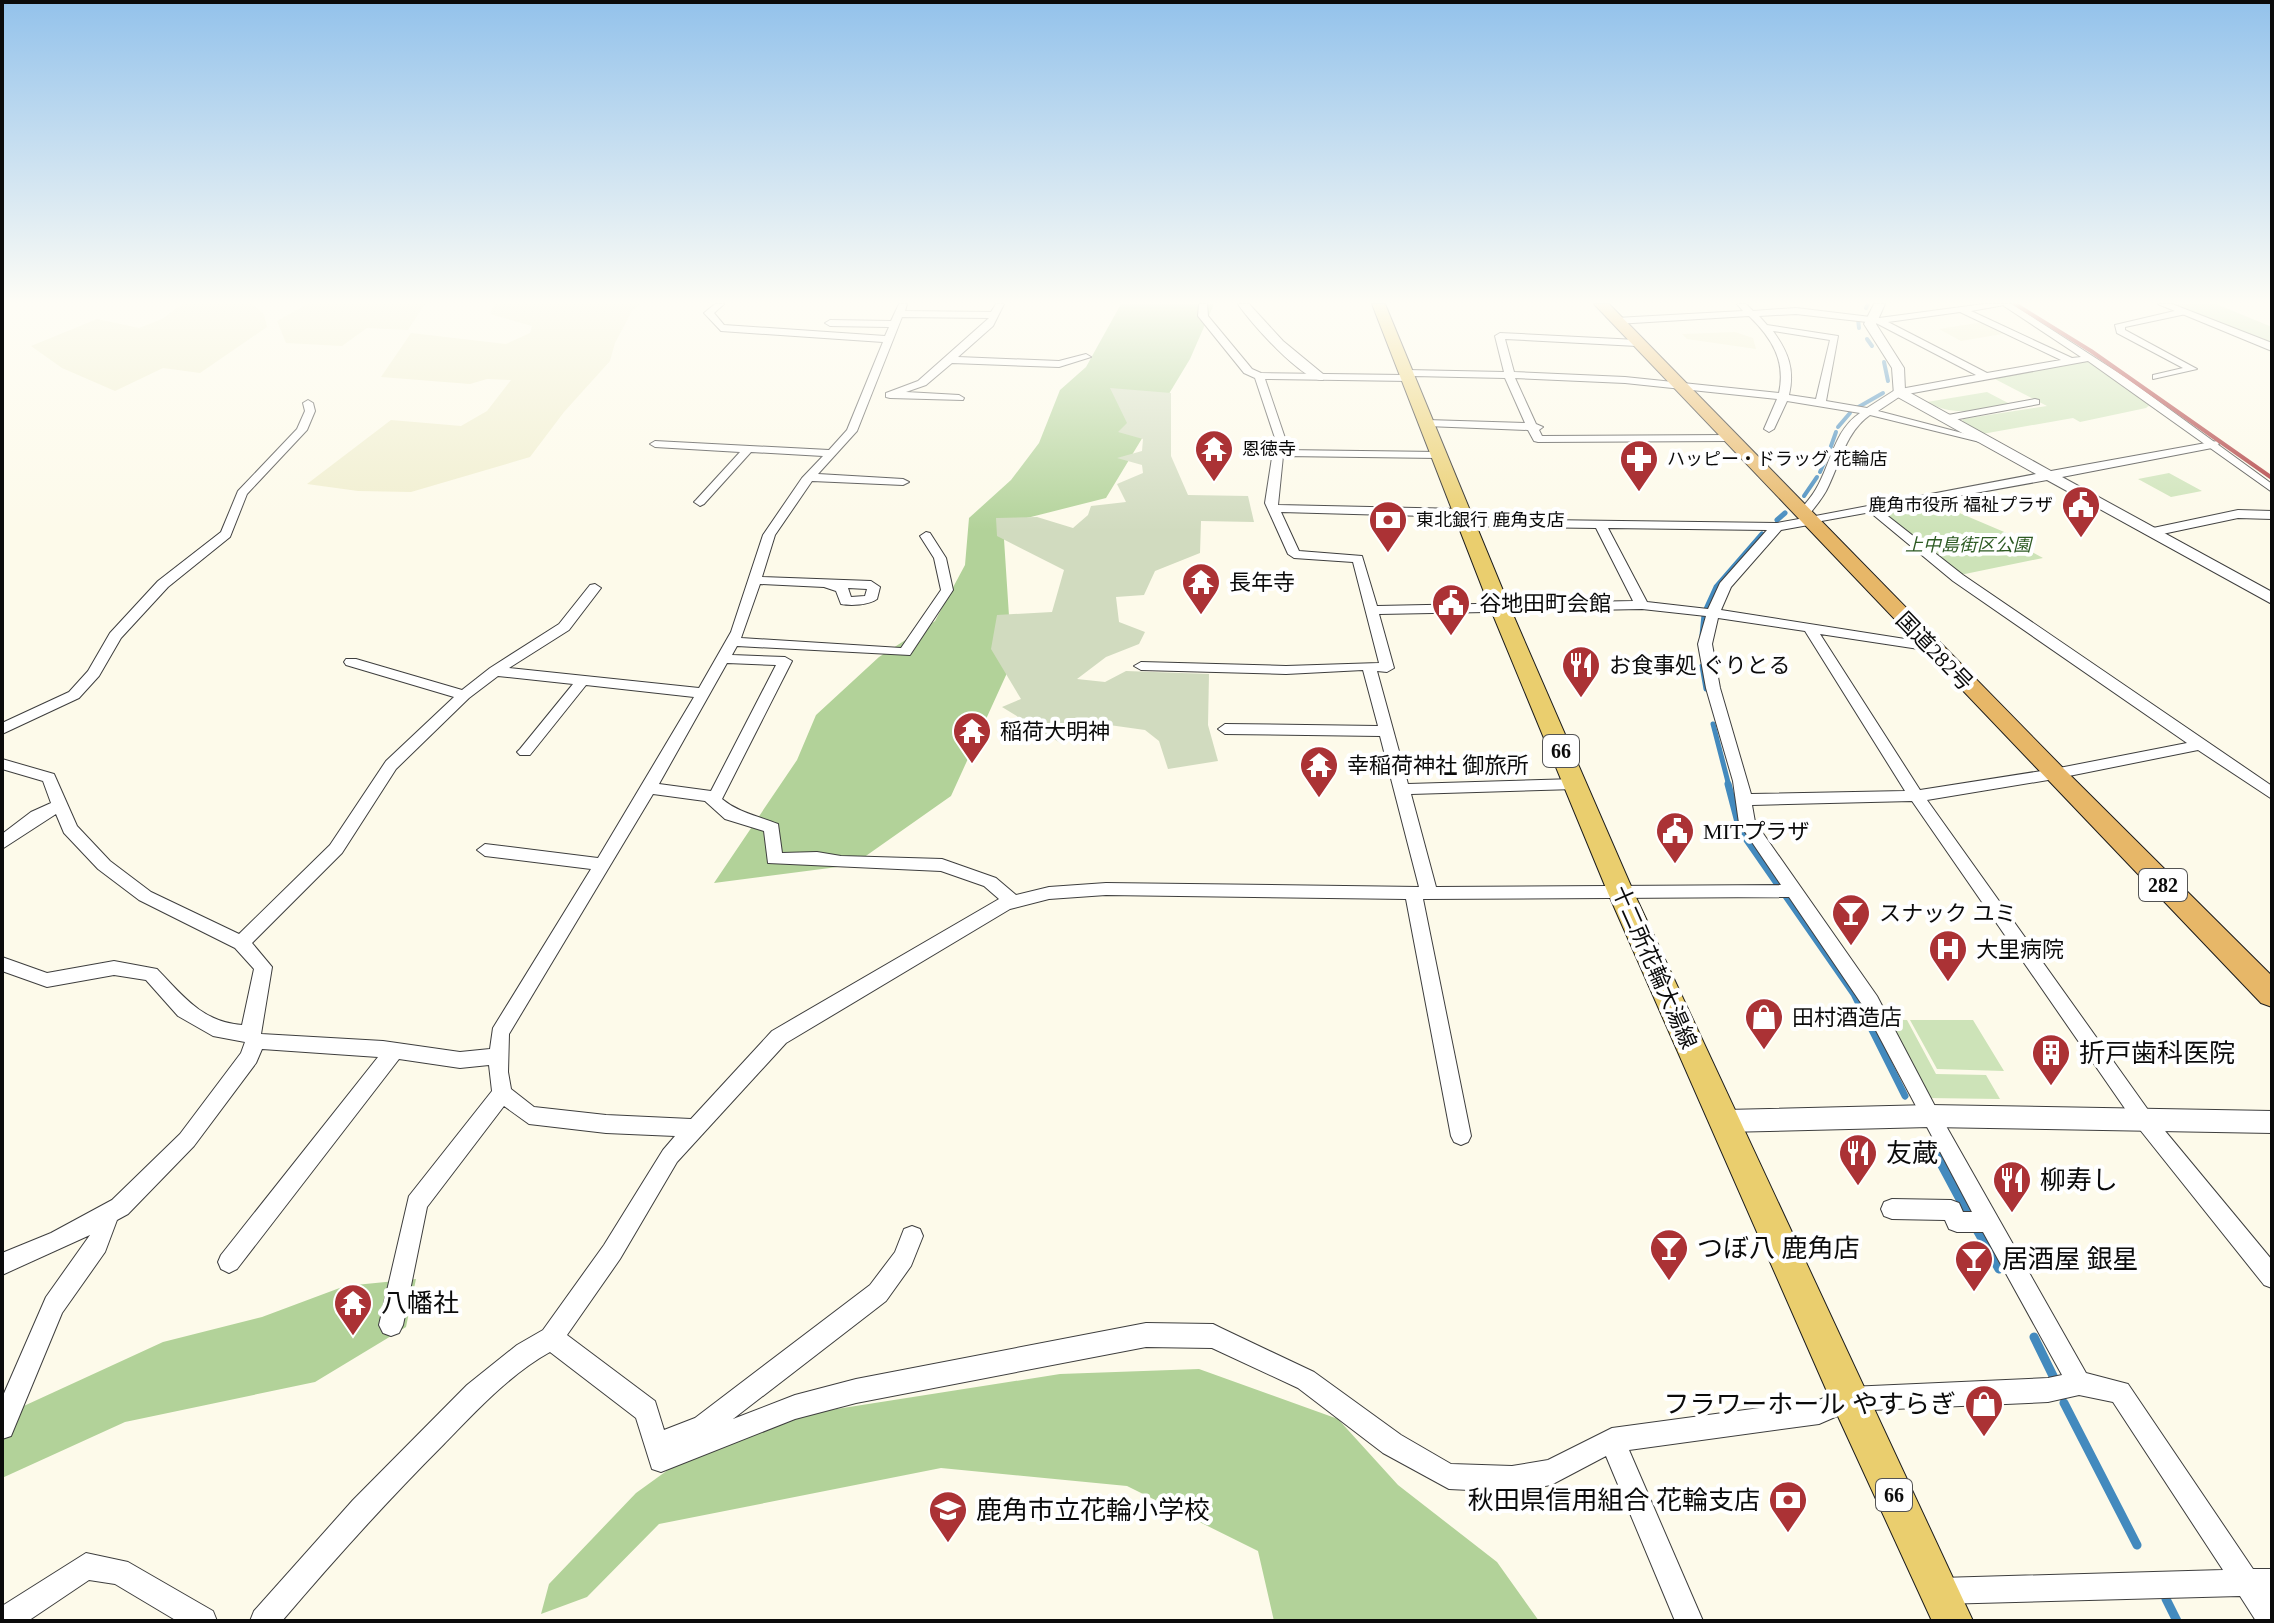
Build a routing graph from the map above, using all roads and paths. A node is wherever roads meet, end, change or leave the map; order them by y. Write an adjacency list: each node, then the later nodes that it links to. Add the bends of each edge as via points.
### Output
1 (873, 380): 15 (street)
2 (926, 380): 16 (street)
3 (1260, 380): 33 (street)
4 (1410, 380): 24 (main road, 十二所花輪大湯線 / 66)
5 (1511, 380): 25 (street)
6 (1613, 380): 13 (street)
7 (1674, 380): 13 (highway, 国道282号 / 282)
8 (1789, 380): 18 (street)
9 (1826, 380): 21 (street)
10 (1898, 380): 14 (street)
11 (1965, 380): 14 (street)
12 (2121, 380): 30 (street)
13 (1678, 384): 18 (street); 27 (highway, 国道282号 / 282)
14 (1899, 392): 22 (street); 23 (street)
15 (868, 394): 16 (street); 32 (street, via 852,431)
16 (890, 395): 17 (street)
17 (959, 398)
18 (1786, 399): 21 (street); 26 (street)
19 (2035, 402): 23 (street)
20 (308, 403): 68 (street, via 302,430 242,493 226,534 163,584 115,636 74,695)
21 (1820, 405): 22 (street)
22 (1869, 413): 28 (street); 44 (street, via 1855,421 1843,439)
23 (1948, 418): 28 (street)
24 (1427, 423): 25 (street); 34 (main road, 十二所花輪大湯線 / 66)
25 (1532, 426): 27 (street, via 1635,438)
26 (1769, 429)
27 (1730, 438): 44 (highway, 国道282号 / 282)
28 (1993, 442): 35 (street)
29 (655, 444): 31 (street)
30 (2212, 444): 35 (street); 38 (street)
31 (749, 448): 32 (street); 39 (street)
32 (832, 453): 36 (street)
33 (1280, 453): 34 (street); 40 (street)
34 (1439, 455): 43 (main road, 十二所花輪大湯線 / 66)
35 (2053, 475): 41 (street); 47 (street)
36 (809, 477): 37 (street); 49 (street, via 769,535)
37 (903, 482)
38 (2272, 489)
39 (700, 502)
40 (1273, 508): 43 (street); 54 (street, via 1294,554 1358,559)
41 (1875, 510): 44 (street); 71 (street, via 1958,578)
42 (2272, 515): 47 (street, via 2249,513)
43 (1464, 518): 45 (street); 55 (main road, 十二所花輪大湯線 / 66)
44 (1806, 518): 46 (street); 59 (highway, 国道282号 / 282)
45 (1600, 524): 46 (street); 53 (street)
46 (1777, 527): 56 (street, via 1725,586)
47 (2153, 532): 52 (street)
48 (926, 536): 58 (street, via 940,558 947,590 905,652)
49 (754, 580): 50 (street); 58 (street)
50 (826, 583)
51 (595, 588): 64 (street, via 564,627)
52 (2272, 599)
53 (1642, 605): 55 (street); 56 (street)
54 (1372, 610): 55 (street); 63 (street, via 1387,668)
55 (1501, 610): 75 (main road, 十二所花輪大湯線 / 66)
56 (1713, 613): 57 (street); 81 (street, via 1705,644)
57 (1811, 630): 59 (street); 79 (street)
58 (732, 642): 60 (street)
59 (1932, 647): 74 (highway, 国道282号 / 282)
60 (722, 659): 66 (street); 80 (street, via 785,661)
61 (351, 662): 67 (street)
62 (1141, 666): 63 (street)
63 (1369, 666): 70 (street)
64 (495, 671): 65 (street); 67 (street)
65 (583, 680): 66 (street); 72 (street)
66 (702, 693): 76 (street)
67 (464, 695): 90 (street, via 391,765 314,875)
68 (2, 729)
69 (1225, 729): 70 (street)
70 (1384, 731): 77 (street)
71 (2199, 745): 74 (street); 78 (street)
72 (525, 752)
73 (2, 764): 82 (street, via 49,778)
74 (2054, 774): 79 (street); 92 (highway, 国道282号 / 282)
75 (1575, 784): 77 (street); 88 (main road, 十二所花輪大湯線 / 66)
76 (649, 788): 80 (street); 85 (street)
77 (1401, 789): 87 (street)
78 (2272, 794)
79 (1916, 796): 81 (street); 98 (street)
80 (714, 800): 89 (street, via 731,815 772,828 774,859 942,865 990,882)
81 (1744, 800): 86 (street, via 1747,823)
82 (60, 805): 83 (street); 90 (street, via 70,829 104,865 145,896)
83 (2, 843)
84 (485, 850): 85 (street)
85 (601, 864): 95 (street, via 500,1033)
86 (1795, 891): 88 (street); 97 (street)
87 (1421, 893): 88 (street); 89 (street, via 1106,889); 102 (street)
88 (1621, 893): 99 (main road, 十二所花輪大湯線 / 66)
89 (1013, 902): 101 (street, via 779,1037)
90 (241, 943): 93 (street, via 263,967)
91 (2, 964): 93 (street, via 47,980 114,968 151,974 185,1011 220,1031)
92 (2272, 995)
93 (253, 1037): 94 (street); 104 (street, via 249,1057 187,1140)
94 (394, 1051): 95 (street, via 460,1060); 107 (street)
95 (498, 1056): 96 (street)
96 (502, 1093): 101 (street, via 529,1115); 110 (street, via 417,1203)
97 (1930, 1116): 98 (street); 99 (street); 105 (street)
98 (2144, 1120): 100 (street); 109 (street)
99 (1725, 1121): 113 (main road, 十二所花輪大湯線 / 66)
100 (2272, 1122)
101 (694, 1128): 111 (street, via 670,1156)
102 (1461, 1136)
103 (1892, 1209): 105 (street, via 1951,1210 1957,1222)
104 (109, 1213): 108 (street); 114 (street, via 97,1245 54,1305)
105 (1988, 1222): 112 (street)
106 (912, 1236): 116 (street, via 903,1259 878,1293 703,1427)
107 (229, 1262)
108 (2, 1264)
109 (2272, 1277)
110 (391, 1325)
111 (551, 1338): 116 (street, via 646,1410); 121 (street, via 476,1394 362,1509)
112 (2079, 1383): 113 (street, via 2048,1390); 117 (street, via 2120,1392)
113 (1849, 1399): 115 (street, via 1819,1412); 118 (main road, 十二所花輪大湯線 / 66)
114 (2, 1427)
115 (1612, 1440): 116 (street, via 1551,1472 1512,1479 1449,1476 1392,1444 1306,1380 1213,1336 1146,1335 856,1391 795,1407 661,1460); 122 (street)
116 (656, 1445)
117 (2261, 1583): 118 (street); 123 (street)
118 (1947, 1606)
119 (4, 1621): 120 (street, via 86,1566 119,1571)
120 (203, 1621)
121 (264, 1621)
122 (1689, 1621)
123 (2272, 1621)

